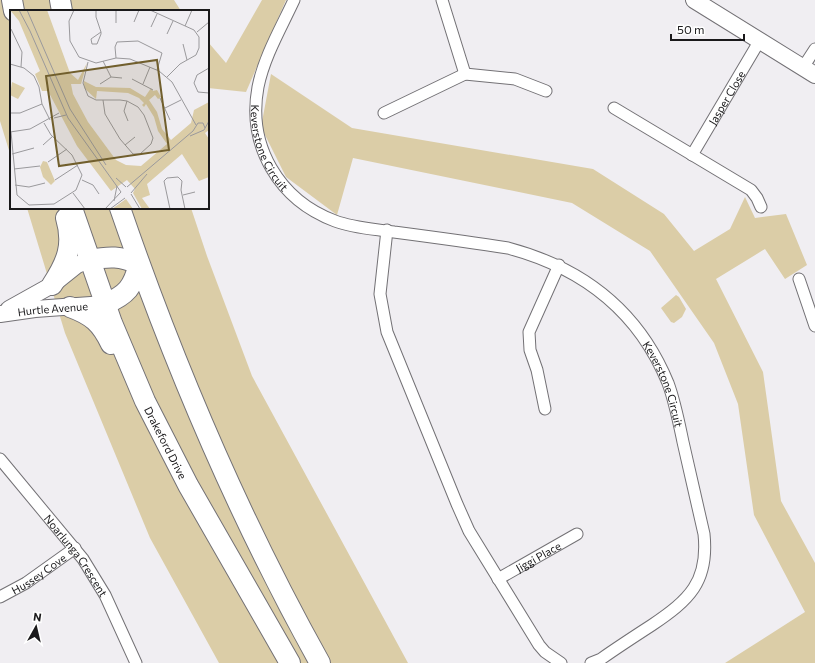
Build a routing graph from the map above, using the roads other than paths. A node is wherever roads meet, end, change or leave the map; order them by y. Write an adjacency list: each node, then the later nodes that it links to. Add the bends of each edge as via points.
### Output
1 (60, 0): 5 (highway)
2 (294, 0): 18 (street, Keverstone Circuit, via 258,86 255,108 257,130 267,161 285,189 319,215 337,222)
3 (442, 0): 9 (street)
4 (694, 0): 6 (street)
5 (62, 10)
6 (760, 40): 8 (street); 13 (street, Jasper Close)
7 (815, 49): 8 (street)
8 (809, 71)
9 (465, 74): 10 (street, via 515,79); 12 (street)
10 (546, 91)
11 (614, 108): 13 (street)
12 (384, 112)
13 (692, 155): 14 (street, via 751,190)
14 (761, 207)
15 (63, 209): 23 (highway, via 70,232 68,254)
16 (72, 209): 19 (highway, Drakeford Drive)
17 (120, 209): 20 (highway)
18 (387, 230): 21 (street, Keverstone Circuit, via 508,248); 33 (street, via 380,294 386,332 457,504)
19 (89, 260): 20 (highway, via 122,257); 23 (street, Hurtle Avenue, via 77,265); 24 (highway, Drakeford Drive)
20 (139, 264): 24 (highway, via 134,281 127,291); 37 (highway, via 226,478 292,613)
21 (559, 265): 29 (street, via 529,332 530,350); 39 (street, Keverstone Circuit, via 586,280 609,299 630,320 656,357 677,413 706,551 701,577 687,599 601,659)
22 (799, 279): 27 (street)
23 (52, 285): 26 (street, Hurtle Avenue)
24 (105, 304): 25 (street, Hurtle Avenue); 28 (highway, Drakeford Drive)
25 (70, 306): 26 (street, Hurtle Avenue); 28 (highway, via 85,312 104,329 127,380)
26 (0, 314)
27 (815, 326)
28 (145, 402): 36 (highway, Drakeford Drive, via 188,485)
29 (545, 409)
30 (0, 459): 32 (street, Noarlunga Crescent)
31 (577, 534): 33 (street, Jiggi Place)
32 (74, 548): 34 (street, Hussey Cove); 35 (street, Noarlunga Crescent, via 104,595)
33 (498, 579): 38 (street, via 539,645)
34 (0, 597)
35 (136, 663)
36 (290, 663)
37 (320, 663)
38 (561, 663)
39 (591, 663)

